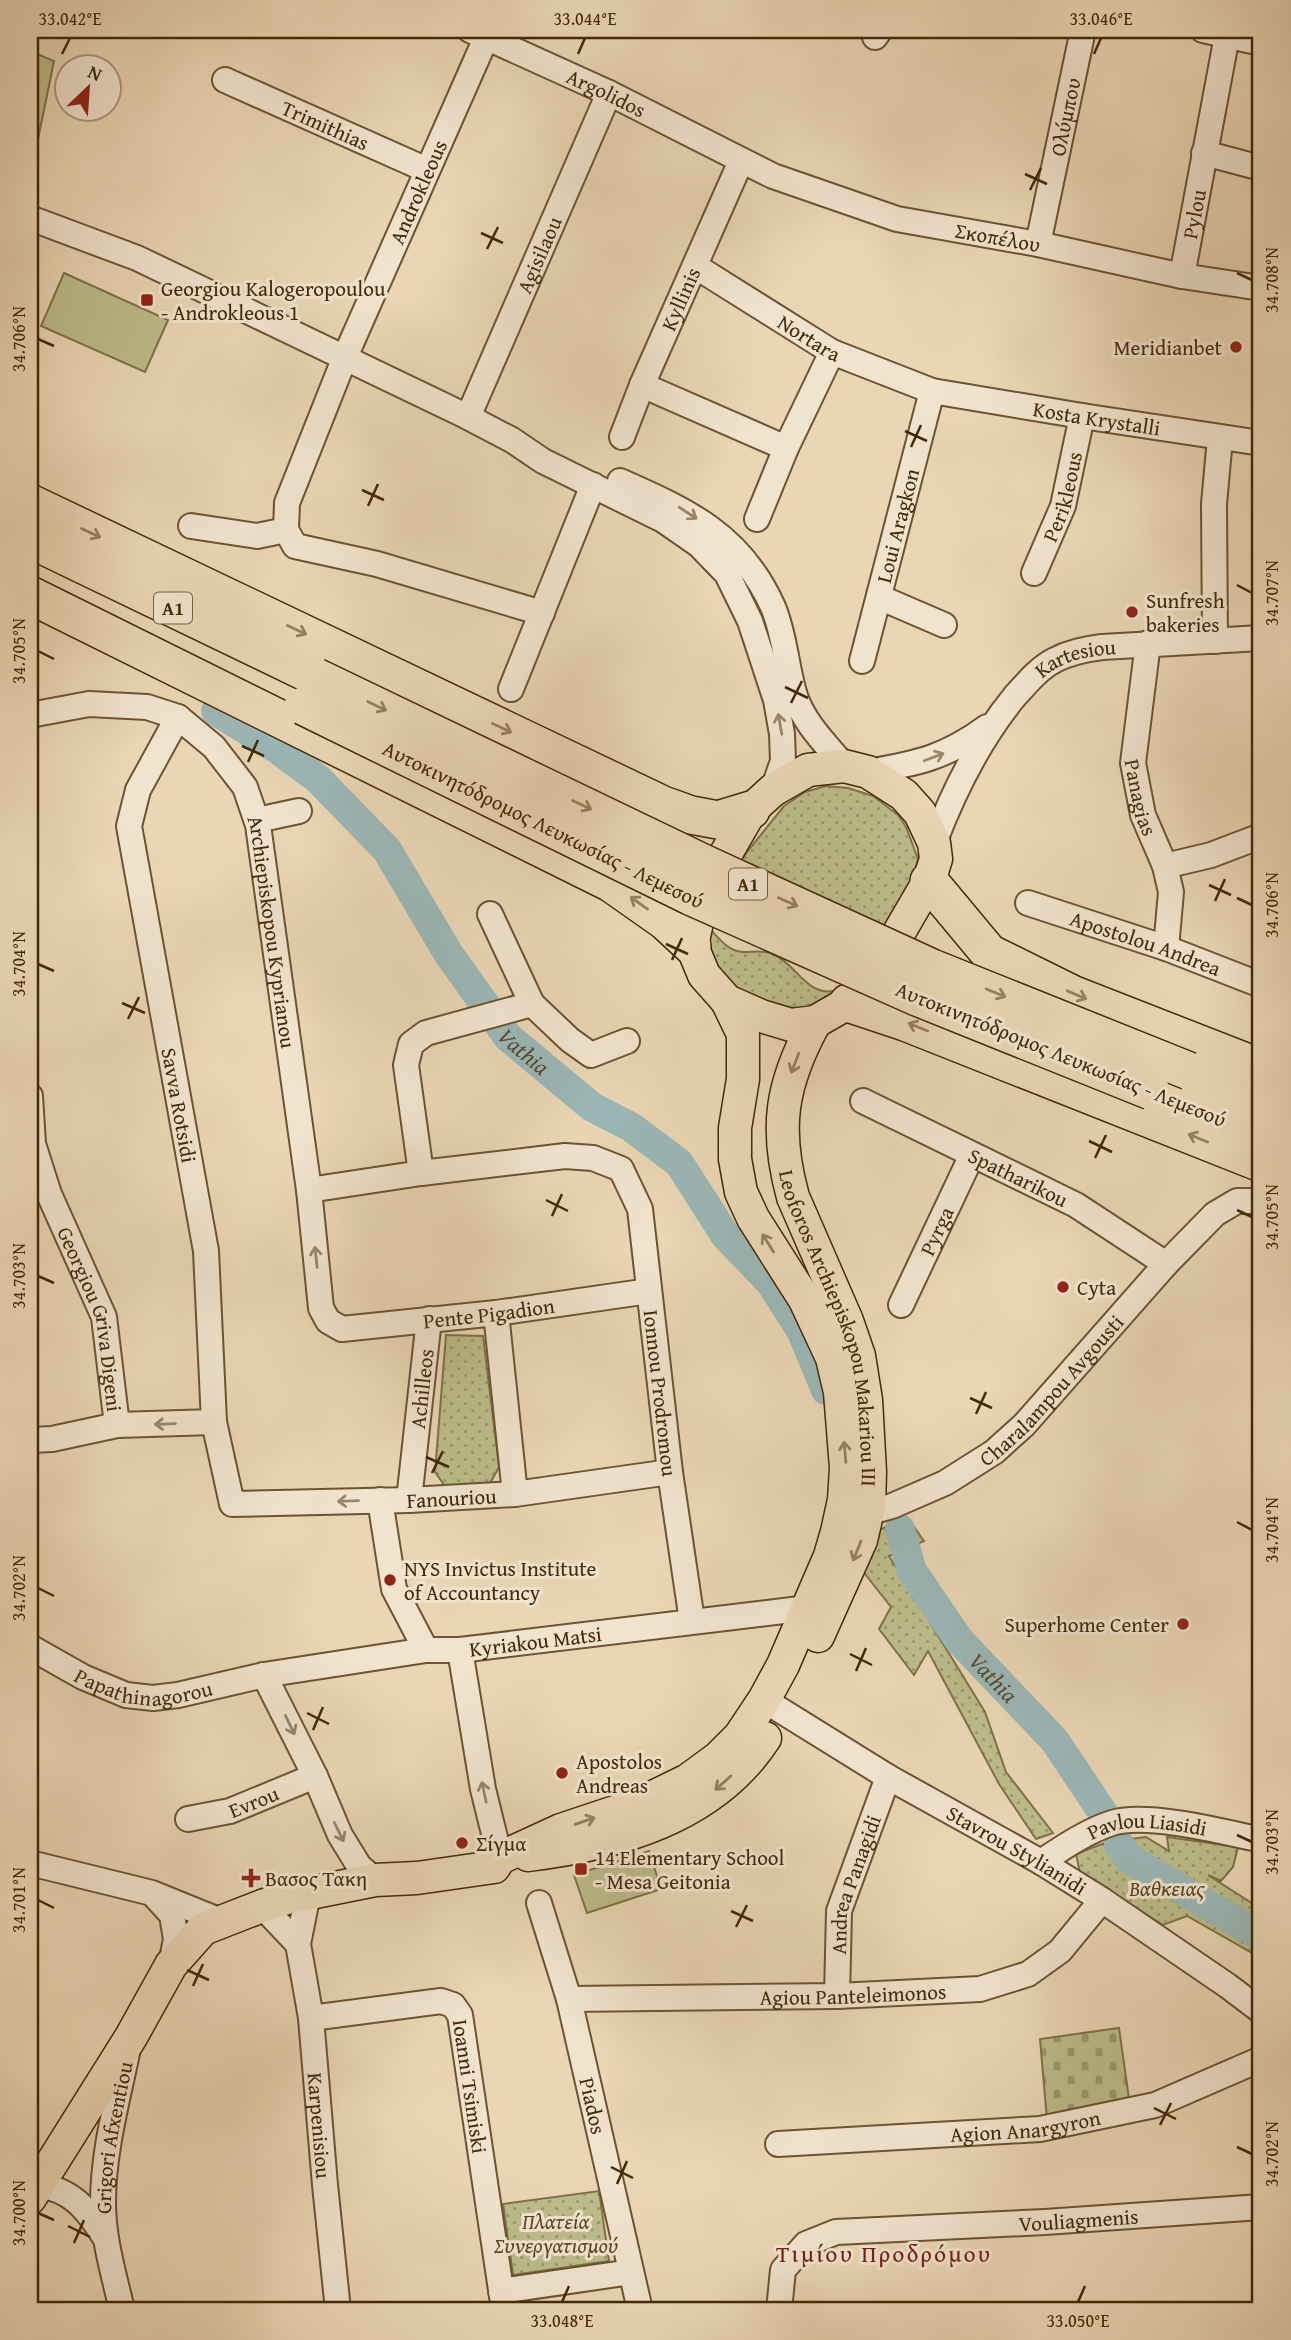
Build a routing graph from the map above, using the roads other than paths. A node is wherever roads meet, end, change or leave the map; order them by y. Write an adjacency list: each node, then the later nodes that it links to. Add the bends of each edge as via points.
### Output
1 (1083, 30): 12 (street, Ολύμπου)
2 (1215, 33): 4 (street); 7 (street, Pylou)
3 (478, 34): 6 (street, Argolidos); 10 (street, Androkleous)
4 (1261, 43)
5 (225, 80): 10 (street, Trimithias)
6 (610, 93): 8 (street, Argolidos); 21 (street, Agisilaou)
7 (1204, 153): 9 (street); 14 (street, Pylou)
8 (741, 161): 12 (street, Σκοπέλου, via 897,219); 13 (street, Kyllinis)
9 (1261, 168)
10 (427, 170): 17 (street, Androkleous)
11 (30, 218): 17 (street, via 137,258)
12 (1038, 244): 14 (street, Σκοπέλου)
13 (695, 266): 16 (street, Nortara); 18 (street, Kyllinis)
14 (1182, 276): 15 (street, Σκοπέλου)
15 (1261, 288)
16 (832, 352): 19 (street, Nortara); 26 (street)
17 (345, 357): 21 (street); 31 (street, Androkleous, via 287,503)
18 (642, 386): 22 (street, Kyllinis); 26 (street)
19 (932, 391): 20 (street, Kosta Krystalli); 36 (street, Loui Aragkon)
20 (1082, 416): 23 (street, Kosta Krystalli); 34 (street, Perikleous, via 1063,506)
21 (468, 417): 24 (street)
22 (622, 437)
23 (1220, 438): 25 (street, Kosta Krystalli); 40 (street, via 1214,504)
24 (512, 440): 27 (street); 48 (street, one-way to 48, via 547,449 676,506 718,533 752,568 774,609 795,696 809,724)
25 (1261, 443)
26 (786, 448): 29 (street)
27 (593, 485): 37 (street); 49 (street, one-way to 27, via 783,761 782,734 750,621 727,574 699,545 663,520)
28 (30, 503): 49 (highway, one-way to 49, via 663,804 718,820)
29 (757, 519)
30 (191, 526): 31 (street, via 257,536)
31 (286, 530): 37 (street, via 296,546 377,564)
32 (30, 539): 44 (highway, Αυτοκινητόδρομος Λευκωσίας - Λεμεσού / A1)
33 (30, 572): 44 (highway, Αυτοκινητόδρομος Λευκωσίας - Λεμεσού / A1)
34 (1034, 573)
35 (30, 595): 58 (highway, one-way to 35, via 611,883)
36 (879, 597): 38 (street); 42 (street, Loui Aragkon)
37 (541, 613): 43 (street)
38 (944, 625)
39 (1261, 638): 40 (street, Kartesiou)
40 (1214, 641): 41 (street, Kartesiou)
41 (1148, 643): 47 (street, Kartesiou, via 1079,650 1053,660 1031,677); 54 (street, Panagias, via 1133,763 1143,815)
42 (862, 661)
43 (511, 690)
44 (309, 691): 68 (highway, Αυτοκινητόδρομος Λευκωσίας - Λεμεσού / A1, one-way to 68, bridge, via 932,968); 70 (highway, Αυτοκινητόδρομος Λευκωσίας - Λεμεσού / A1, bridge, via 703,901 917,997)
45 (30, 715): 46 (street, Archiepiskopou Kyprianou, via 89,704 147,706)
46 (178, 717): 51 (street, Archiepiskopou Kyprianou, via 214,747 245,787); 83 (street, Savva Rotsidi, via 138,790 129,826 206,1251)
47 (996, 719): 48 (street, Kartesiou, one-way to 47, via 940,756); 53 (street, Kartesiou, via 960,779)
48 (856, 769): 49 (main road, via 808,769); 53 (main road, via 904,795 920,813)
49 (762, 800): 58 (main road, via 724,857 700,908)
50 (299, 810): 51 (street)
51 (257, 820): 75 (street, Archiepiskopou Kyprianou)
52 (1261, 836): 54 (street)
53 (934, 843): 55 (main road, via 936,859)
54 (1165, 866): 59 (street, Panagias, via 1171,892)
55 (929, 881): 62 (main road, via 869,984); 66 (highway, one-way to 66, via 989,953 1074,995)
56 (1028, 903): 59 (street, Apostolou Andrea)
57 (490, 914): 63 (street)
58 (692, 946): 61 (main road, via 704,975)
59 (1166, 948): 60 (street, Apostolou Andrea)
60 (1261, 985)
61 (727, 1002): 64 (main road, via 791,1025); 92 (main road, Leoforos Archiepiskopou Makariou III, one-way to 61, via 830,1556 844,1500 840,1392 832,1358 814,1320 741,1192 735,1138 743,1034)
62 (848, 1003): 64 (main road); 73 (highway, one-way to 62)
63 (532, 1004): 65 (street, via 591,1055); 74 (street, via 426,1033 411,1044 406,1065)
64 (815, 1022): 91 (main road, Leoforos Archiepiskopou Makariou III, one-way to 91, via 789,1077 782,1137 793,1197 859,1356 869,1448)
65 (627, 1041)
66 (1261, 1068)
67 (30, 1096): 71 (street, Georgiou Griva Digeni)
68 (1261, 1100)
69 (863, 1101): 72 (street, Spatharikou)
70 (1261, 1134)
71 (32, 1144): 84 (street, Georgiou Griva Digeni, via 49,1194 104,1317)
72 (972, 1155): 77 (street, Spatharikou, via 1076,1205); 79 (street, Pyrga)
73 (1261, 1163)
74 (421, 1173): 75 (street); 78 (street, Ionnou Prodromou, via 565,1156 593,1158 621,1169 640,1209)
75 (309, 1190): 82 (street, Archiepiskopou Kyprianou, one-way to 75, via 321,1308)
76 (1249, 1201): 77 (street, Charalampou Avgousti, via 1215,1214)
77 (1166, 1264): 91 (street, Charalampou Avgousti, via 1024,1425 994,1452 945,1483)
78 (649, 1292): 80 (street, Pente Pigadion); 86 (street, Ionnou Prodromou)
79 (901, 1305)
80 (496, 1313): 81 (street, Pente Pigadion); 87 (street)
81 (429, 1320): 82 (street, Pente Pigadion, via 342,1329); 89 (street, Achilleos)
82 (328, 1321)
83 (214, 1422): 84 (street, one-way to 84); 90 (street, Savva Rotsidi)
84 (117, 1425): 85 (street)
85 (30, 1440)
86 (670, 1472): 87 (street, Fanouriou); 93 (street, Ionnou Prodromou)
87 (514, 1494): 89 (street, Fanouriou)
88 (380, 1500): 89 (street, Fanouriou); 90 (street, Fanouriou, one-way to 90); 95 (street, via 394,1589)
89 (409, 1500)
90 (232, 1504)
91 (867, 1513): 98 (main road, Leoforos Archiepiskopou Makariou III, one-way to 98, via 848,1573)
92 (808, 1608): 93 (street, Kyriakou Matsi); 98 (main road, Leoforos Archiepiskopou Makariou III, via 783,1665)
93 (692, 1621): 96 (street, Kyriakou Matsi)
94 (30, 1647): 97 (street, Papathinagorou, via 83,1677 139,1697 177,1695)
95 (426, 1650): 96 (street, Kyriakou Matsi); 97 (street, Kyriakou Matsi)
96 (460, 1650): 103 (street, one-way to 96, via 483,1789)
97 (264, 1675): 99 (street, one-way to 99)
98 (773, 1705): 100 (street, Stavrou Stylianidi); 103 (main road, Leoforos Archiepiskopou Makariou III, via 760,1745 723,1785 684,1811 640,1832 577,1849)
99 (315, 1776): 101 (street, Evrou, via 230,1811); 106 (street, one-way to 106, via 359,1867)
100 (888, 1777): 105 (street, Stavrou Stylianidi); 115 (street, Andrea Panagidi, via 839,1911)
101 (188, 1819)
102 (1261, 1840): 105 (street, Pavlou Liasidi, via 1135,1820 1113,1823)
103 (500, 1858): 106 (main road, Leoforos Archiepiskopou Makariou III, via 488,1855 442,1862)
104 (30, 1863): 107 (street)
105 (1041, 1863): 109 (street, Stavrou Stylianidi)
106 (385, 1879): 108 (main road, Leoforos Archiepiskopou Makariou III)
107 (152, 1893): 112 (street); 114 (street, via 172,1915 176,1939)
108 (308, 1894): 111 (main road, Leoforos Archiepiskopou Makariou III); 113 (street, Karpenisiou)
109 (1102, 1900): 115 (street, Agiou Panteleimonos, via 1060,1951 1028,1974 980,1990); 117 (street, Stavrou Stylianidi)
110 (539, 1903): 116 (street, Piados)
111 (262, 1906): 112 (main road, Leoforos Archiepiskopou Makariou III); 113 (street)
112 (221, 1921): 114 (main road, Leoforos Archiepiskopou Makariou III, via 203,1929)
113 (298, 1944): 118 (street, Karpenisiou)
114 (171, 1965): 119 (main road, Leoforos Archiepiskopou Makariou III)
115 (837, 1996): 116 (street, Agiou Panteleimonos)
116 (569, 1999): 125 (street, Piados)
117 (1261, 2011)
118 (311, 2018): 126 (street, Ioanni Tsimiski, via 441,2001 453,2005 460,2015); 128 (street, Karpenisiou)
119 (131, 2037): 122 (main road, Leoforos Archiepiskopou Makariou III); 124 (street, Grigori Afxentiou, via 106,2155)
120 (1261, 2059): 121 (street, Agion Anargyron, via 1155,2105 1040,2129)
121 (778, 2144)
122 (34, 2191): 124 (street, Grigori Afxentiou, via 57,2188 72,2198 89,2213)
123 (1261, 2207): 130 (street, Vouliagmenis, via 835,2232 806,2244 783,2270)
124 (106, 2239): 127 (street, Grigori Afxentiou)
125 (631, 2272): 126 (street); 129 (street, Piados)
126 (503, 2301)
127 (122, 2310)
128 (338, 2310)
129 (640, 2310)
130 (779, 2310)

